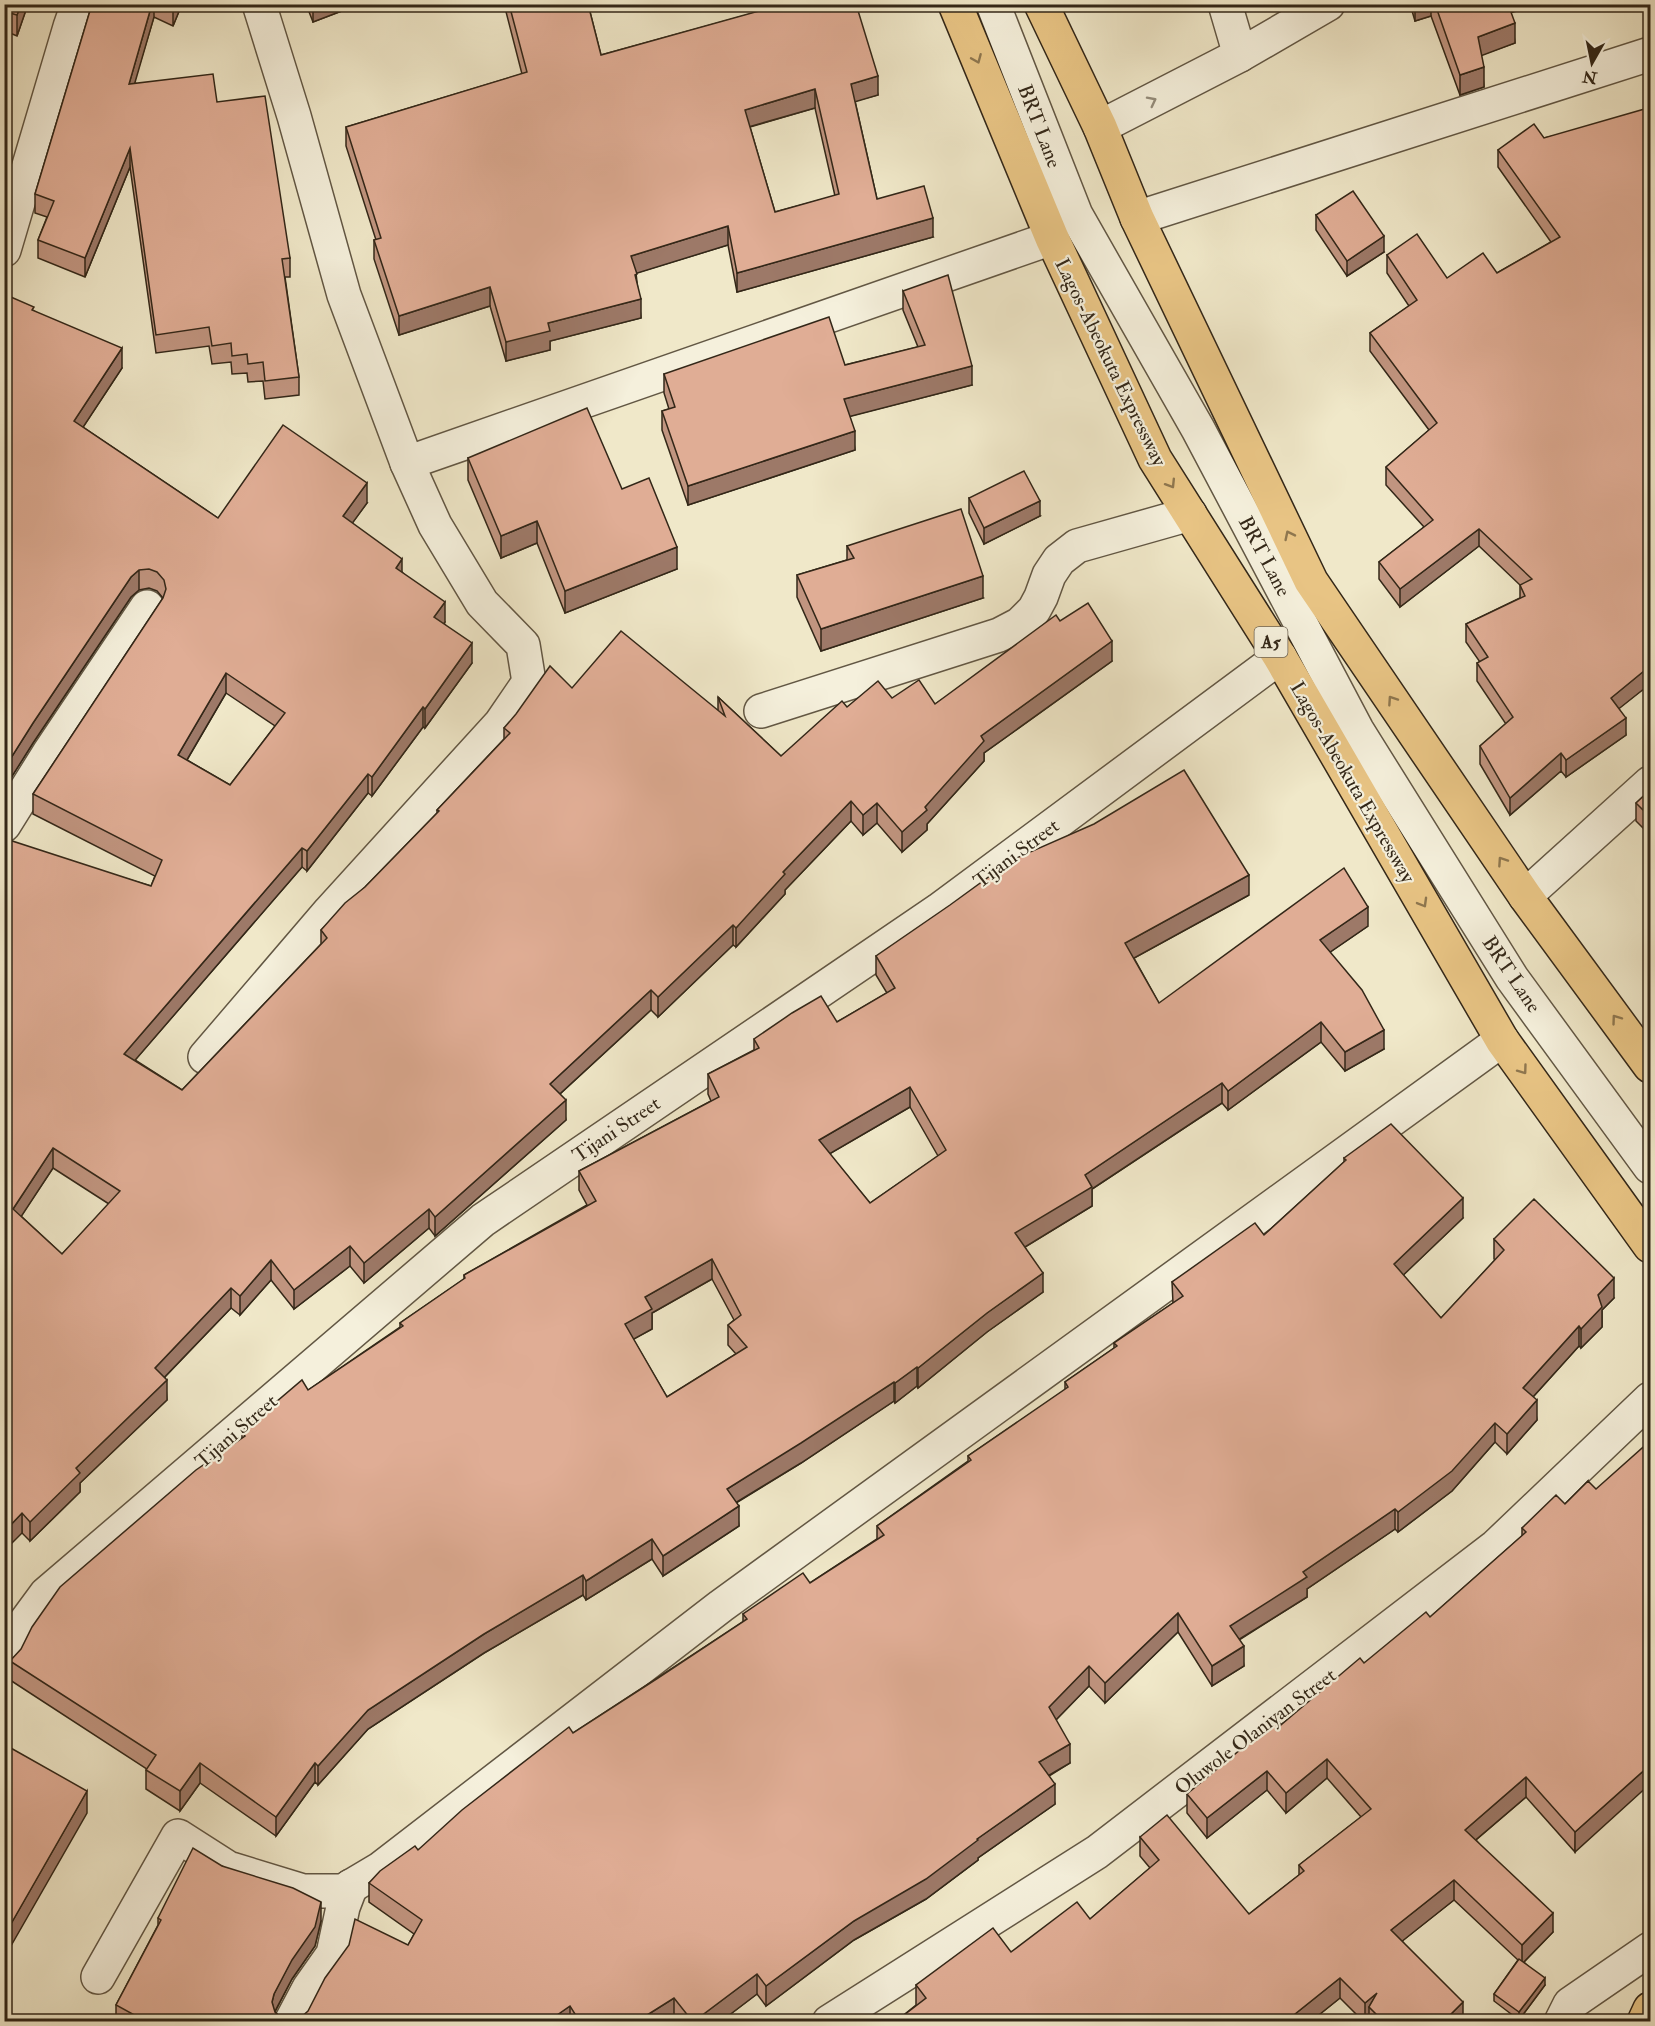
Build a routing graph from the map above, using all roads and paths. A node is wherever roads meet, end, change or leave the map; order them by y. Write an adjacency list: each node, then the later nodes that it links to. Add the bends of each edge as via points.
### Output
1 (78, 4): 13 (street)
2 (955, 4): 12 (highway, Lagos-Abeokuta Expressway / A5, one-way to 12)
3 (993, 4): 25 (street, BRT Lane, via 1076,215 1198,429 1357,730 1512,978)
4 (1041, 4): 10 (highway)
5 (1225, 4): 9 (street)
6 (1328, 4): 9 (street)
7 (260, 7): 14 (street, via 345,295)
8 (1650, 54): 11 (street)
9 (1240, 56): 10 (street, one-way to 9)
10 (1100, 127): 11 (highway)
11 (1137, 218): 21 (highway, one-way to 11, via 1311,581)
12 (1052, 238): 14 (street); 15 (highway, Lagos-Abeokuta Expressway / A5, one-way to 15, via 1155,459)
13 (4, 250)
14 (407, 463): 23 (street, via 435,525 482,603 523,645 529,682 501,723 330,911)
15 (1190, 514): 17 (highway, Lagos-Abeokuta Expressway / A5); 18 (street, via 1077,546 1059,560 1034,610 1020,624 999,635)
16 (147, 607): 20 (street)
17 (1280, 657): 22 (highway, Lagos-Abeokuta Expressway / A5, one-way to 22); 28 (street, Tijani Street, via 939,910 483,1220 46,1594 18,1632)
18 (760, 711)
19 (1650, 783): 21 (street)
20 (4, 825)
21 (1525, 896): 24 (highway, one-way to 21)
22 (1502, 1040): 26 (highway, Lagos-Abeokuta Expressway / A5, one-way to 26); 29 (street, via 721,1606 380,1869)
23 (205, 1057)
24 (1650, 1066)
25 (1650, 1167)
26 (1650, 1246)
27 (1650, 1399): 34 (street, Oluwole Olaniyan Street, via 1496,1546 1106,1845)
28 (4, 1660)
29 (351, 1886): 31 (street, via 343,1891 303,1891 228,1868 178,1836); 33 (street, via 333,1954)
30 (1650, 1949): 35 (street, via 1570,2004)
31 (98, 1977)
32 (1650, 2008): 36 (highway)
33 (291, 2022)
34 (829, 2022)
35 (1561, 2022)
36 (1644, 2022)

